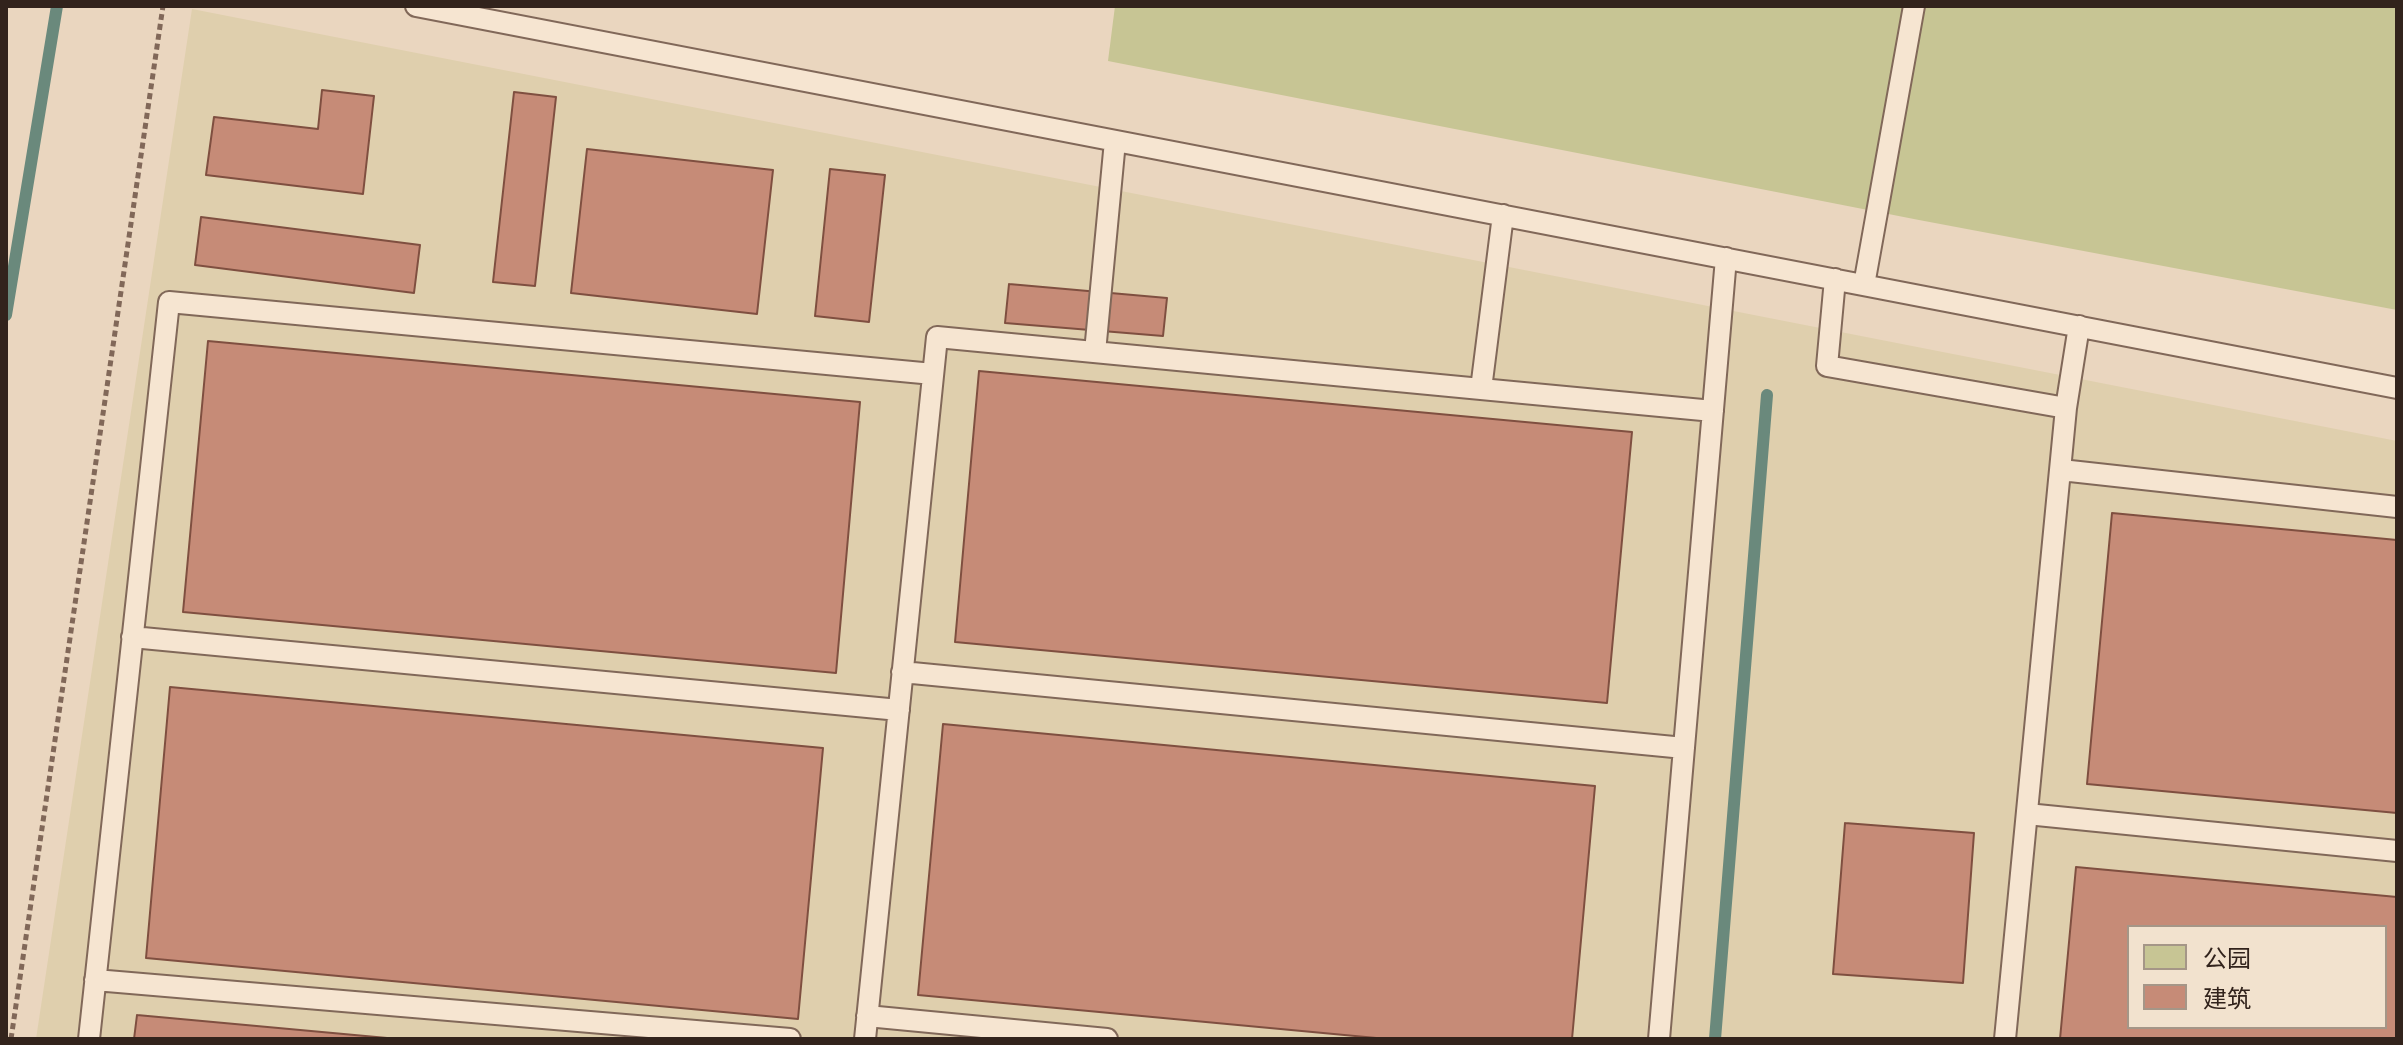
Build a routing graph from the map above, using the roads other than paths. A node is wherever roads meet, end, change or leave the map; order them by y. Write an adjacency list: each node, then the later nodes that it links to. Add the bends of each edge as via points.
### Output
1 (416, 6): 3 (lane)
2 (1914, 6): 7 (lane)
3 (1115, 141): 4 (lane); 9 (lane)
4 (1503, 215): 5 (lane); 12 (lane)
5 (1726, 258): 6 (lane); 14 (lane)
6 (1835, 279): 7 (lane); 13 (lane, via 1827,366)
7 (1864, 285): 8 (lane)
8 (2079, 326): 11 (lane); 13 (lane)
9 (1095, 352): 10 (lane, via 937,337); 12 (lane)
10 (933, 374): 17 (lane, via 169,302); 18 (lane)
11 (2397, 388)
12 (1481, 389): 14 (lane)
13 (2066, 408): 15 (lane)
14 (1713, 411): 20 (lane)
15 (2061, 470): 16 (lane); 21 (lane)
16 (2397, 507)
17 (132, 637): 19 (lane); 23 (lane)
18 (902, 672): 19 (lane); 20 (lane)
19 (899, 710): 24 (lane)
20 (1684, 748): 29 (lane)
21 (2027, 814): 22 (lane); 30 (lane)
22 (2397, 851)
23 (95, 980): 25 (lane); 26 (lane)
24 (867, 1016): 27 (lane); 28 (lane)
25 (89, 1039)
26 (790, 1039)
27 (865, 1039)
28 (1107, 1039)
29 (1659, 1039)
30 (2005, 1039)

